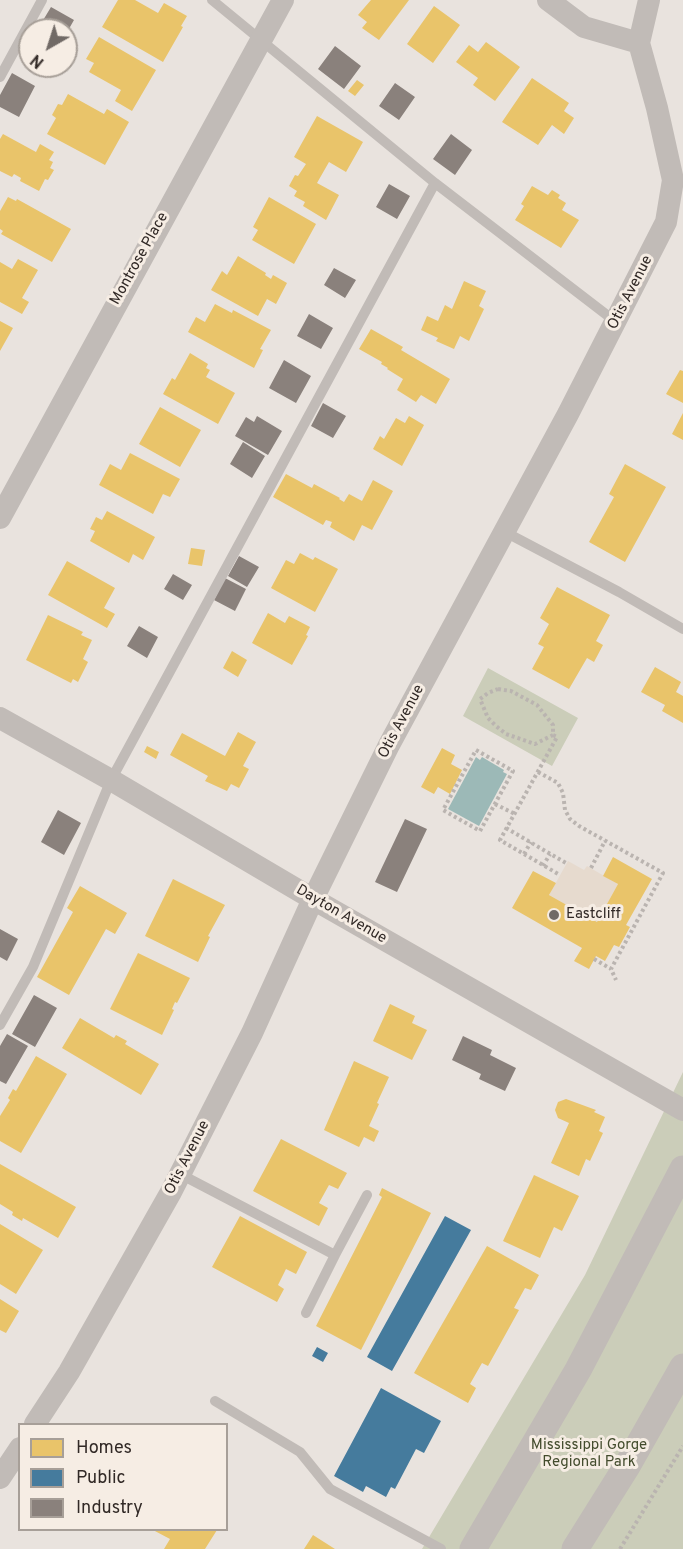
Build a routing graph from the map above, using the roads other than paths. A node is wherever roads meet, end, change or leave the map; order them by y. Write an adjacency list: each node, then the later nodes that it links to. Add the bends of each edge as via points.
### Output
1 (42, 0): 8 (lane)
2 (212, 0): 6 (lane)
3 (283, 0): 6 (street, Montrose Place)
4 (548, 0): 7 (street, via 584,27)
5 (649, 0): 7 (street, Otis Avenue)
6 (260, 39): 9 (lane); 12 (street, Montrose Place)
7 (639, 43): 10 (street, Otis Avenue, via 673,180)
8 (0, 77)
9 (435, 183): 11 (lane); 16 (lane)
10 (674, 221): 11 (street, Otis Avenue)
11 (616, 322): 13 (street, Otis Avenue)
12 (0, 518)
13 (505, 532): 14 (lane); 17 (street, Otis Avenue, via 389,745)
14 (683, 629)
15 (0, 718): 16 (street, Dayton Avenue)
16 (111, 780): 17 (street, Dayton Avenue); 18 (lane, via 33,967)
17 (313, 899): 19 (street, Dayton Avenue); 21 (street, Otis Avenue, via 252,1033)
18 (0, 1025)
19 (683, 1110)
20 (683, 1170): 31 (street, via 578,1370)
21 (180, 1174): 23 (lane); 27 (street, Otis Avenue)
22 (367, 1195): 23 (lane)
23 (335, 1255): 24 (lane)
24 (306, 1313)
25 (683, 1367): 32 (street)
26 (215, 1401): 30 (lane, via 300,1452 330,1489)
27 (36, 1423)
28 (18, 1451): 29 (street)
29 (0, 1478)
30 (441, 1549)
31 (473, 1549)
32 (575, 1549)

